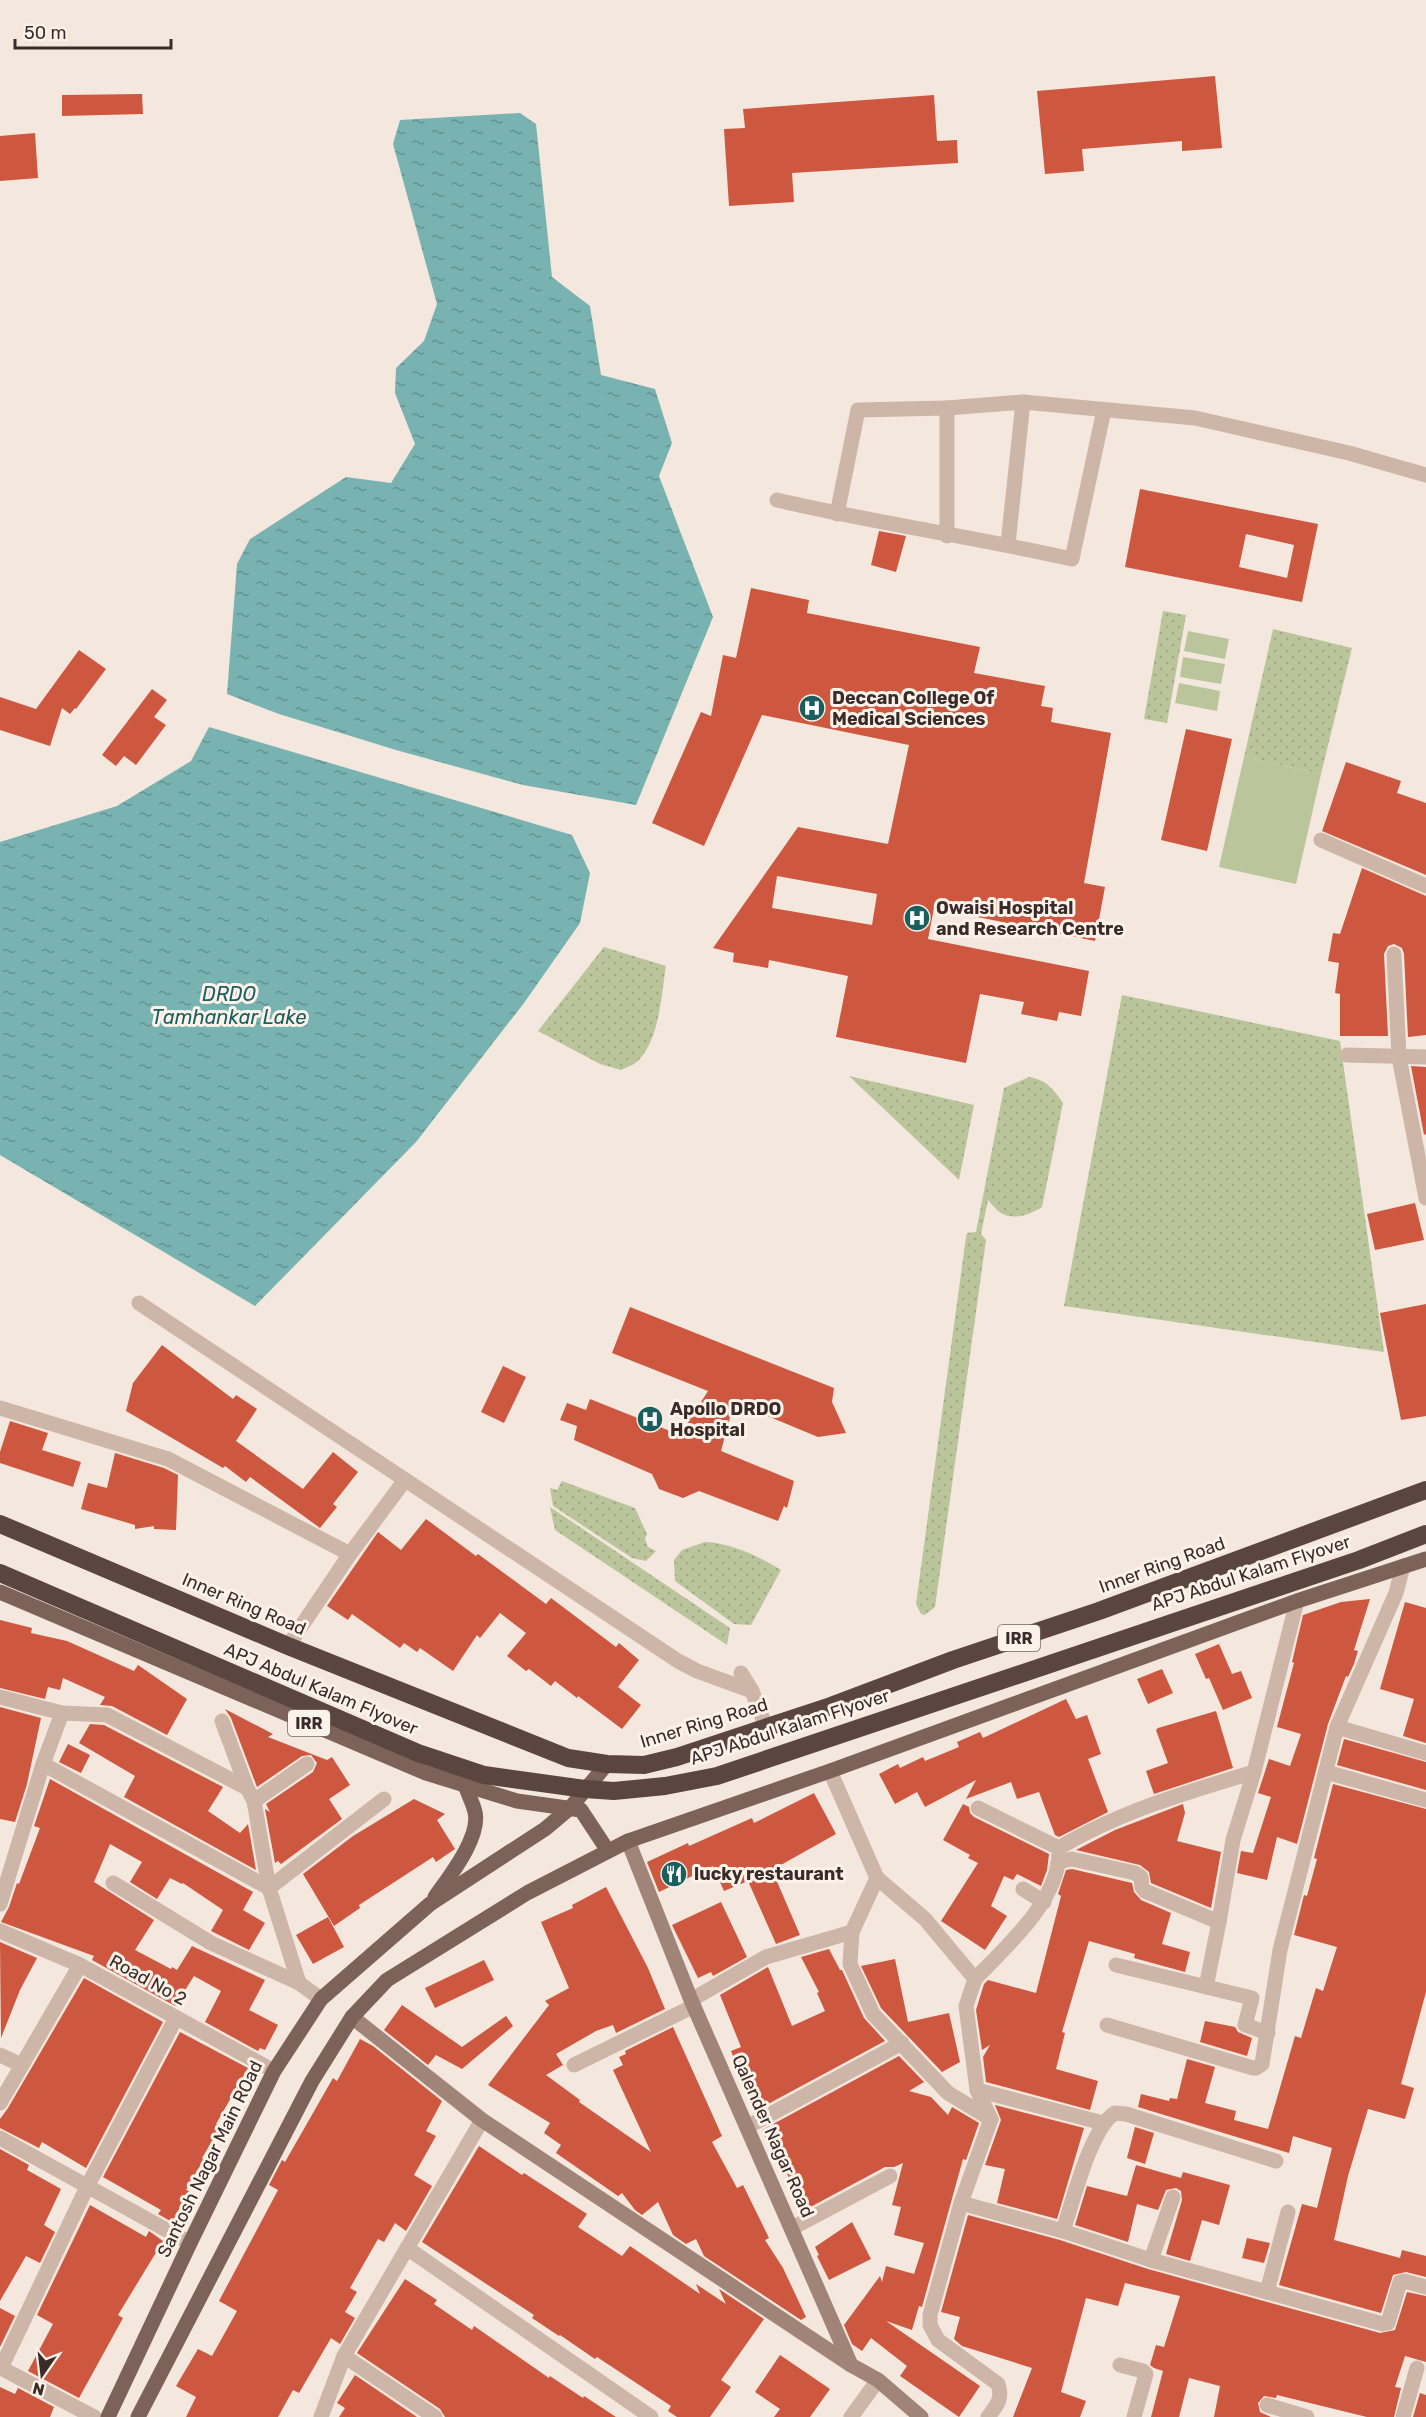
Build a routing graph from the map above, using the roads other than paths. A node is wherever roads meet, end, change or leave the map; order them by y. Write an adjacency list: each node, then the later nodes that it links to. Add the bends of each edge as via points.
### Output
1 (1023, 402): 2 (street); 3 (street); 8 (street)
2 (947, 408): 6 (street, via 858,410); 7 (street)
3 (1104, 410): 4 (street, via 1195,418 1349,453); 8 (street, via 1072,559)
4 (1426, 476)
5 (777, 500): 6 (street)
6 (837, 514): 7 (street)
7 (947, 536): 8 (street)
8 (1008, 544)
9 (1321, 840): 10 (street)
10 (1426, 886)
11 (1394, 954): 14 (street)
12 (1347, 1056): 14 (street)
13 (1426, 1057): 14 (street)
14 (1399, 1058): 15 (street)
15 (1426, 1198)
16 (139, 1303): 18 (street)
17 (0, 1408): 22 (street, via 168,1459)
18 (405, 1480): 22 (street); 30 (street, via 678,1661)
19 (1426, 1490): 34 (highway, Inner Ring Road / IRR, via 1110,1607)
20 (0, 1524): 28 (highway, Inner Ring Road / IRR)
21 (1426, 1534): 25 (highway, APJ Abdul Kalam Flyover, bridge, via 717,1776 614,1791 556,1787 484,1775 418,1753)
22 (350, 1554): 28 (street)
23 (1426, 1559): 24 (main road)
24 (1403, 1566): 27 (main road); 35 (street, via 1396,1593)
25 (0, 1573)
26 (0, 1592): 43 (main road, IRR, via 426,1773)
27 (1297, 1601): 40 (main road); 41 (street)
28 (288, 1646): 39 (highway, Inner Ring Road / IRR, via 568,1758)
29 (741, 1673): 30 (street)
30 (752, 1691): 34 (street)
31 (0, 1697): 32 (street)
32 (62, 1713): 37 (street); 44 (street, via 107,1715)
33 (222, 1721): 44 (street)
34 (766, 1727): 39 (highway, Inner Ring Road / IRR, via 644,1765)
35 (1337, 1727): 36 (street); 42 (street)
36 (1426, 1753)
37 (43, 1764): 54 (street); 57 (street)
38 (307, 1764): 44 (street)
39 (607, 1764): 47 (main road, Santosh Nagar Main ROad)
40 (830, 1771): 49 (main road); 52 (street)
41 (1254, 1772): 51 (street, via 1171,1797 1079,1835); 59 (street, via 1233,1840)
42 (1326, 1772): 46 (street); 72 (street, via 1281,1950)
43 (465, 1785): 47 (main road, IRR, via 517,1802); 58 (main road, via 476,1814 473,1835)
44 (251, 1795): 54 (street)
45 (384, 1799): 54 (street)
46 (1426, 1800)
47 (570, 1808): 50 (main road, via 581,1810); 58 (main road, Santosh Nagar Main ROad)
48 (978, 1808): 51 (street)
49 (628, 1841): 50 (main road); 68 (street, Qalender Nagar Road)
50 (608, 1851): 69 (main road, via 527,1893 387,1980)
51 (1059, 1855): 56 (street); 59 (street, via 1136,1873 1145,1891)
52 (878, 1878): 61 (street); 64 (street, via 926,1919)
53 (113, 1883): 65 (street, via 211,1943)
54 (269, 1888): 65 (street)
55 (1023, 1889): 56 (street)
56 (1044, 1902): 64 (street)
57 (0, 1904)
58 (430, 1904): 67 (main road, Santosh Nagar Main ROad)
59 (1219, 1922): 66 (street)
60 (0, 1931): 62 (street, Road No 2)
61 (852, 1932): 68 (street, via 766,1957); 73 (street, via 850,1964 873,2014)
62 (80, 1965): 70 (street, Road No 2); 75 (street)
63 (1116, 1965): 66 (street)
64 (975, 1979): 78 (street, via 966,2006)
65 (298, 1983): 67 (street)
66 (1206, 1987): 72 (street, via 1251,1998 1245,2025)
67 (321, 1999): 77 (main road, Santosh Nagar Main ROad)
68 (692, 2003): 76 (street); 83 (street, Qalender Nagar Road)
69 (352, 2017): 81 (street); 107 (main road, via 312,2081)
70 (176, 2018): 77 (street, Road No 2); 87 (street)
71 (1107, 2025): 72 (street, via 1256,2068 1262,2064)
72 (1268, 2033)
73 (902, 2043): 80 (street, via 948,2093); 83 (street)
74 (0, 2055): 75 (street)
75 (22, 2065): 79 (street)
76 (574, 2065)
77 (274, 2071): 93 (main road, Santosh Nagar Main ROad)
78 (977, 2090): 80 (street); 82 (street)
79 (0, 2103)
80 (991, 2119): 89 (street)
81 (482, 2120): 94 (street); 99 (street)
82 (1103, 2124): 85 (street, via 1115,2113 1126,2114); 92 (street, via 1082,2170)
83 (747, 2127): 91 (street, Qalender Nagar Road)
84 (0, 2138): 87 (street)
85 (1276, 2161)
86 (890, 2176): 91 (street)
87 (87, 2187): 93 (street); 101 (street)
88 (1173, 2197): 95 (street)
89 (961, 2203): 92 (street); 113 (street, via 930,2325 938,2340 998,2384 1002,2394)
90 (1288, 2212): 97 (street)
91 (792, 2228): 99 (street, Qalender Nagar Road)
92 (1063, 2231): 95 (street)
93 (190, 2243): 106 (main road, Santosh Nagar Main ROad)
94 (407, 2248): 98 (street); 110 (street)
95 (1151, 2260): 97 (street)
96 (1426, 2287): 97 (street, via 1399,2283 1389,2321 1383,2324)
97 (1268, 2292)
98 (344, 2356): 108 (street); 109 (street)
99 (851, 2365): 103 (street)
100 (1120, 2365): 114 (street, via 1146,2374)
101 (0, 2368): 105 (street)
102 (1417, 2368): 116 (street)
103 (878, 2380): 111 (street); 112 (street)
104 (1267, 2405): 115 (street)
105 (94, 2417)
106 (108, 2417)
107 (138, 2417)
108 (321, 2417)
109 (435, 2417)
110 (651, 2417)
111 (851, 2417)
112 (921, 2417)
113 (988, 2417)
114 (1134, 2417)
115 (1307, 2417)
116 (1403, 2417)

